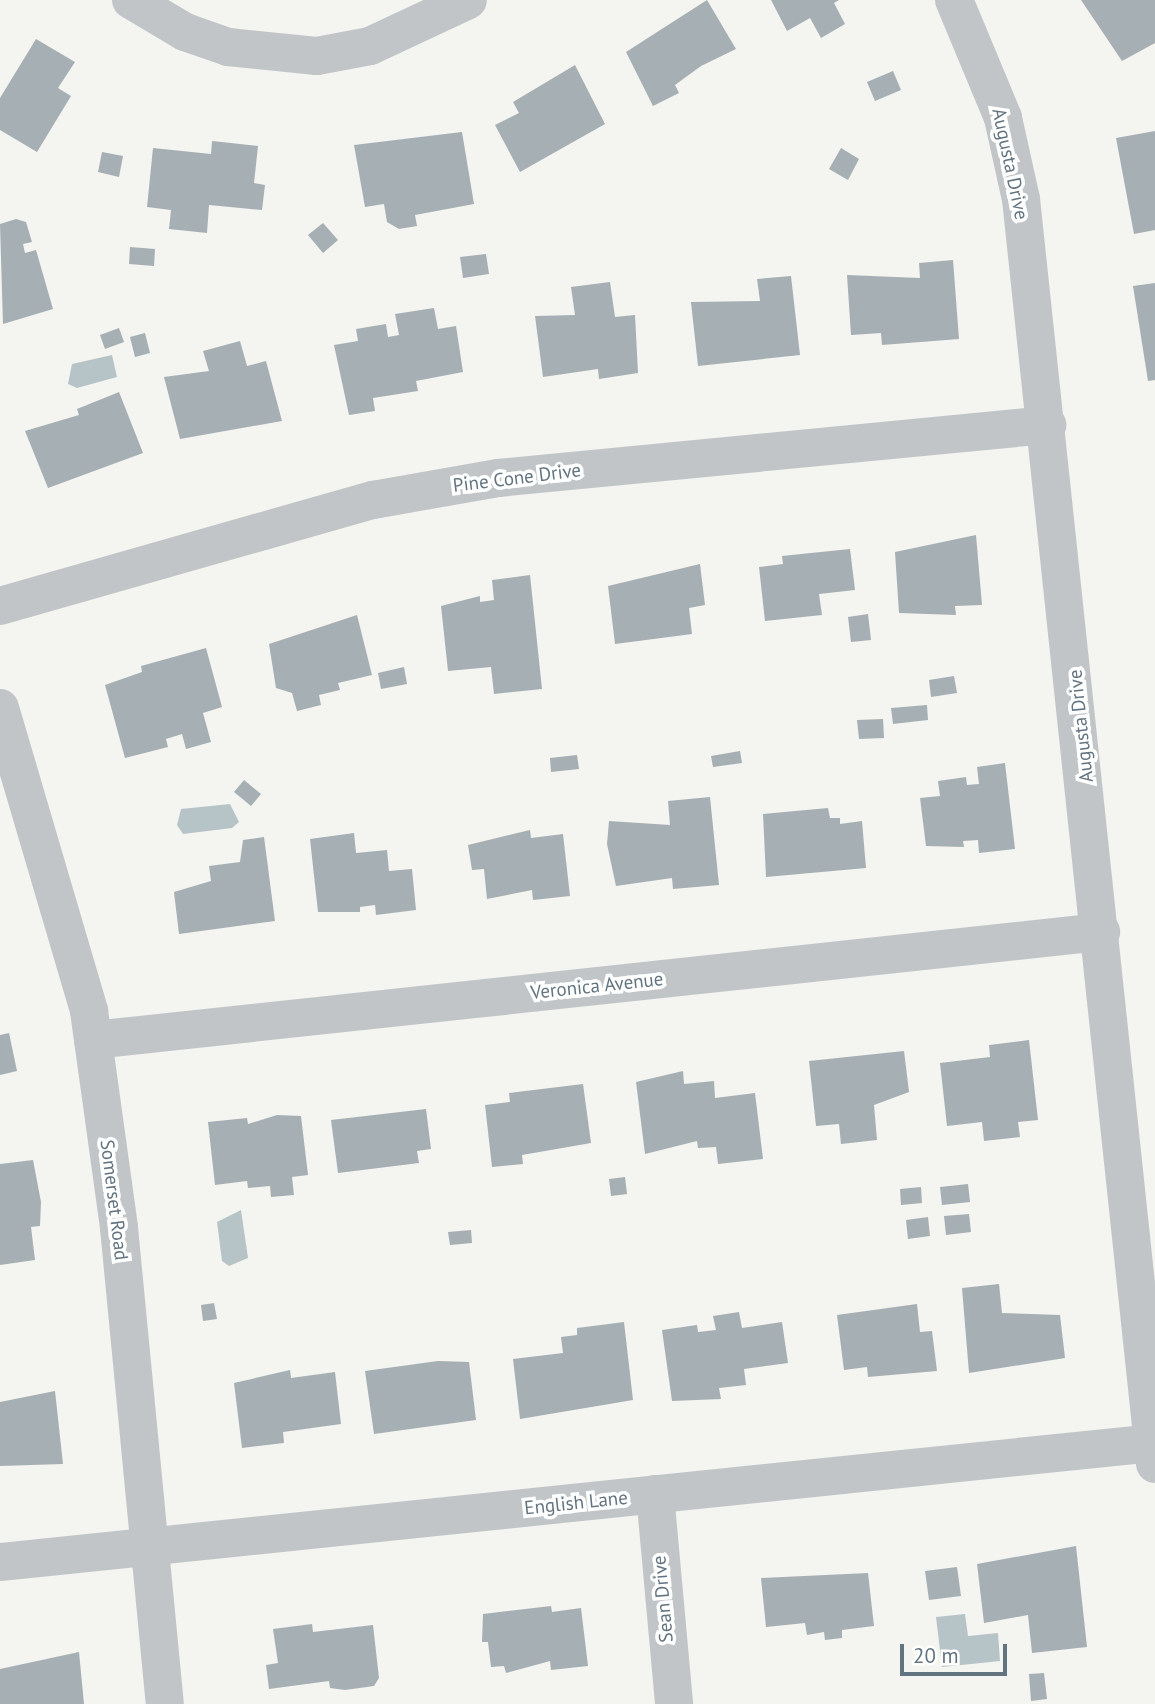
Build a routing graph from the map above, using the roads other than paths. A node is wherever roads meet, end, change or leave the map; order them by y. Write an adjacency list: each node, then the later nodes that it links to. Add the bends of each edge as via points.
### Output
1 (131, 0): 2 (street, via 185,32 228,47 317,56 370,46)
2 (468, 0)
3 (954, 0): 4 (street, Augusta Drive, via 975,41 1006,132 1021,199)
4 (1047, 425): 5 (street, Pine Cone Drive, via 498,478 373,500); 7 (street, Augusta Drive)
5 (0, 606)
6 (0, 708): 8 (street, Somerset Road)
7 (1101, 932): 8 (street, Veronica Avenue); 9 (street, Augusta Drive)
8 (93, 1040): 11 (street, Somerset Road)
9 (1154, 1454): 10 (street, English Lane)
10 (655, 1494): 11 (street, English Lane); 14 (street, Sean Drive)
11 (149, 1547): 12 (street, English Lane); 13 (street, Somerset Road)
12 (0, 1562)
13 (165, 1704)
14 (674, 1704)

